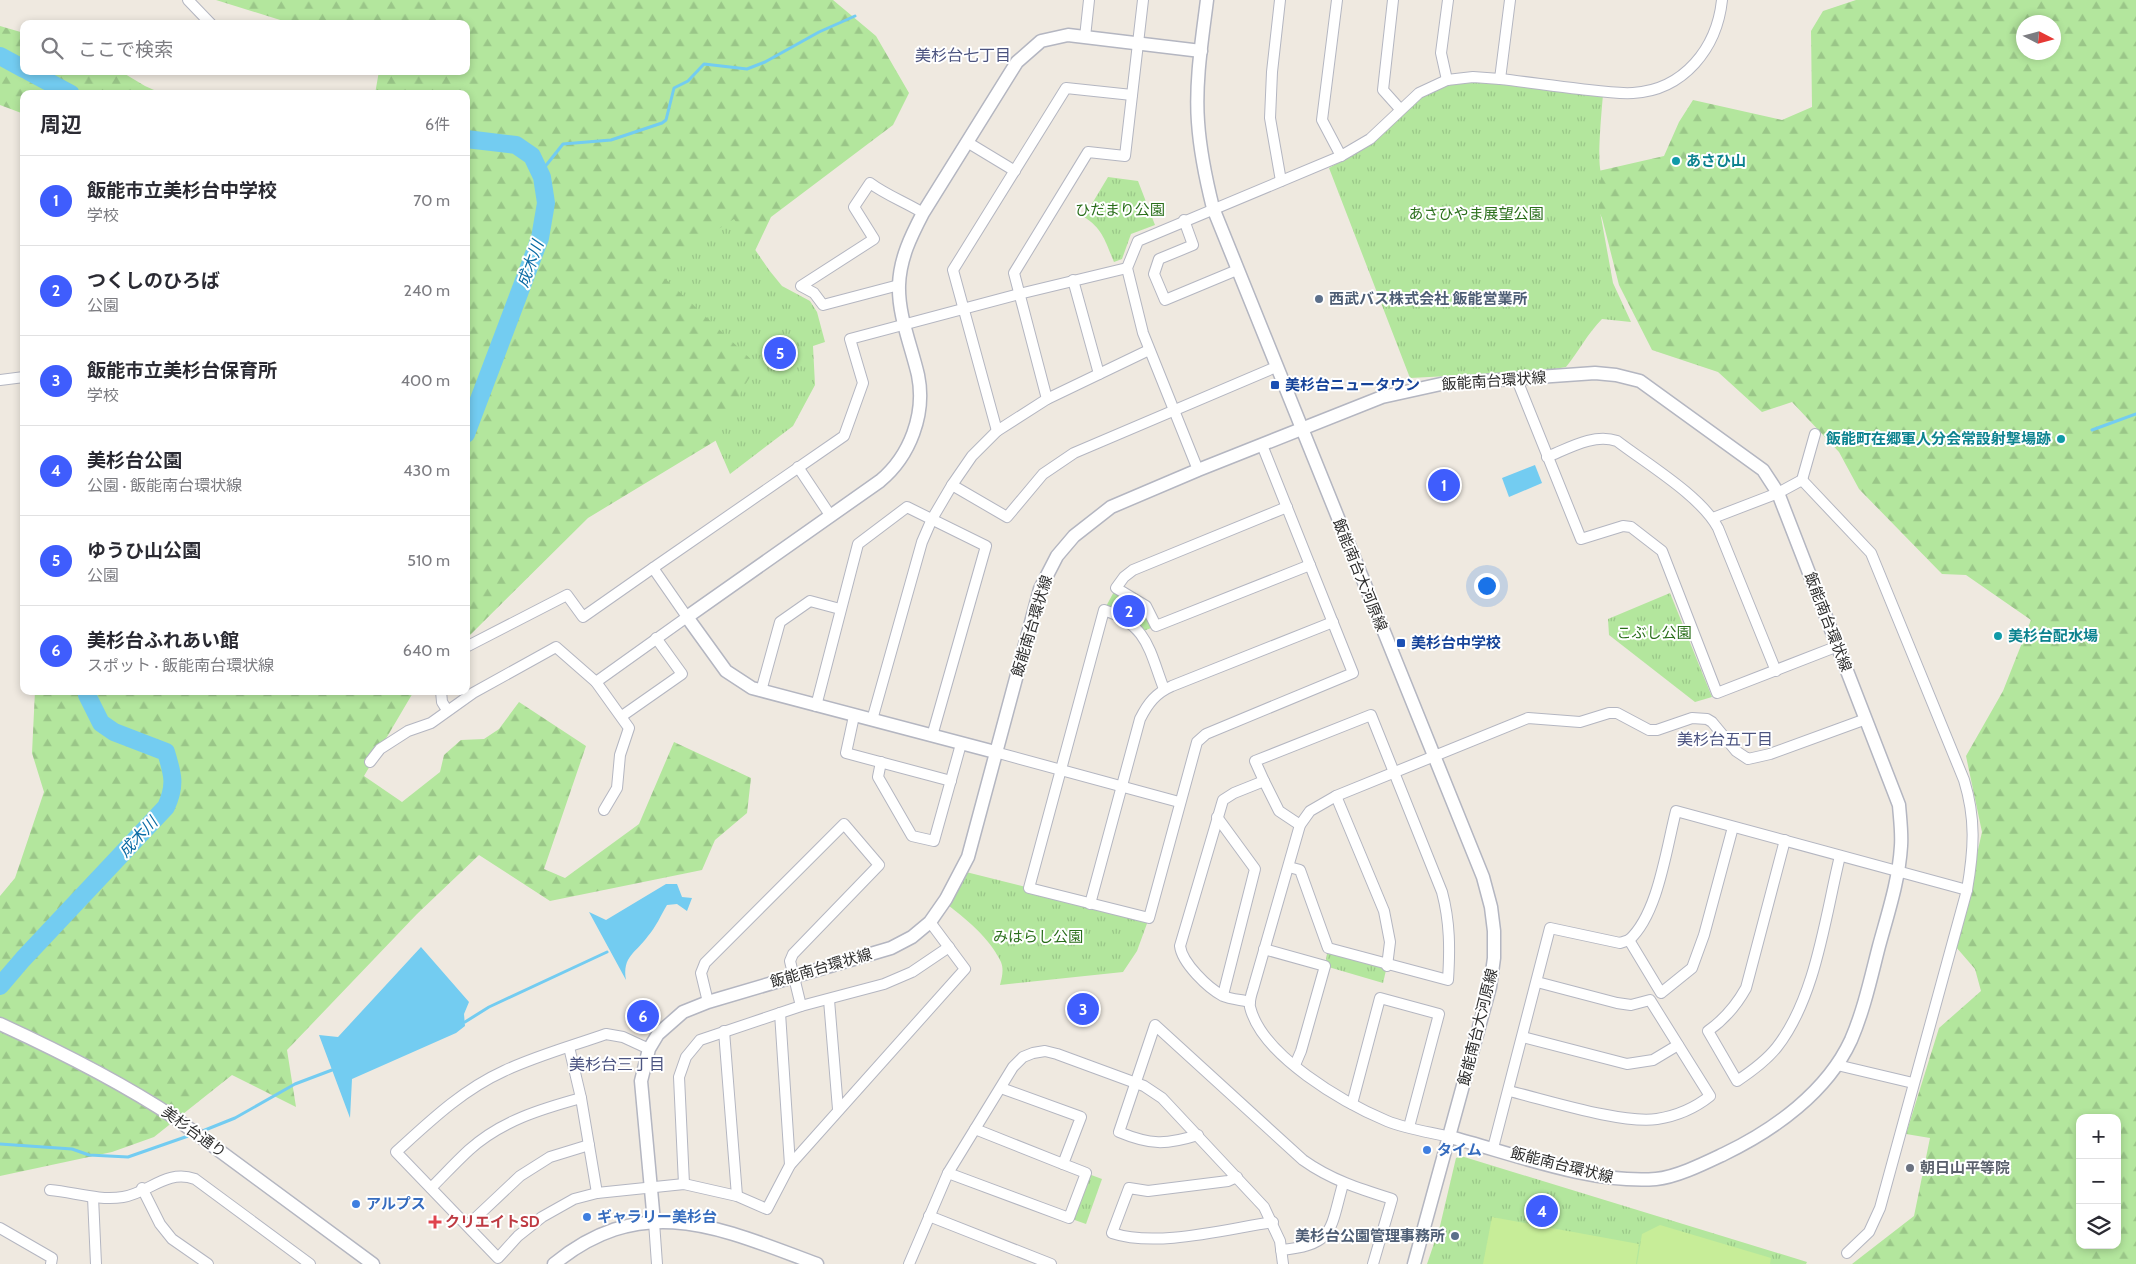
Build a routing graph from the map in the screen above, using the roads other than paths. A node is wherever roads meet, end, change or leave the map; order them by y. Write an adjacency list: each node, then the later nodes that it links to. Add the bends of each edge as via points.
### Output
1 (188, 0): 11 (street)
2 (1089, 0): 12 (street)
3 (1143, 0): 13 (street)
4 (1207, 0): 14 (street, 飯能南台大河原線)
5 (1280, 0): 22 (street, via 1270,118)
6 (1337, 0): 20 (street, via 1322,120)
7 (1393, 0): 18 (street, via 1383,90)
8 (1448, 0): 16 (street, via 1442,53)
9 (1510, 0): 15 (street)
10 (1722, 0): 15 (street, via 1714,37 1703,55 1684,76 1660,88 1611,93)
11 (207, 20)
12 (1085, 37): 13 (street); 19 (street, via 1056,37 1041,41 1028,50 1017,62)
13 (1138, 43): 14 (street); 17 (street)
14 (1201, 51): 23 (street, 飯能南台大河原線, via 1198,120)
15 (1500, 79): 16 (street, via 1473,77)
16 (1448, 80): 18 (street, via 1419,93)
17 (1132, 95): 21 (street, via 1066,88); 30 (street, via 1125,156 1088,152 1014,273)
18 (1400, 109): 20 (street, via 1370,139)
19 (967, 142): 21 (street); 24 (street)
20 (1341, 156): 22 (street)
21 (1015, 171): 31 (street, via 953,270)
22 (1281, 181): 23 (street)
23 (1213, 208): 25 (street); 27 (street, 飯能南台大河原線)
24 (923, 213): 29 (street, via 902,260); 29 (street, via 894,196 886,195 870,183 854,207 874,239 801,286 814,293 823,305)
25 (1184, 220): 26 (street, via 1138,241); 27 (street, via 1193,245 1159,259 1154,274 1165,300)
26 (1127, 268): 28 (street); 33 (street)
27 (1237, 270): 34 (street, 飯能南台大河原線)
28 (1073, 280): 30 (street); 35 (street)
29 (899, 285): 32 (street)
30 (1019, 294): 31 (street); 39 (street)
31 (964, 309): 32 (street); 42 (street)
32 (904, 325): 46 (street, via 850,339 863,383 844,436); 52 (street, via 920,394 912,437 887,475)
33 (1149, 350): 35 (street); 40 (street)
34 (1276, 367): 40 (street); 41 (street, 飯能南台大河原線)
35 (1098, 374): 39 (street)
36 (20, 378): 37 (street)
37 (0, 380)
38 (1517, 380): 41 (street, 飯能南台環状線, via 1441,384 1400,392); 45 (street); 50 (street, 飯能南台環状線, via 1595,373 1616,374 1640,381 1763,470)
39 (1047, 398): 42 (street)
40 (1173, 410): 47 (street); 49 (street, via 1074,453 1043,474 1007,517)
41 (1301, 430): 44 (street, 飯能南台環状線); 79 (street, 飯能南台大河原線)
42 (997, 431): 49 (street, via 972,456)
43 (1814, 434): 48 (street)
44 (1262, 445): 47 (street, 飯能南台環状線); 51 (street)
45 (1547, 457): 53 (street, via 1607,437 1617,441 1699,503); 63 (street, via 1581,539 1623,526 1631,527 1662,551 1717,693)
46 (798, 467): 52 (street); 56 (street)
47 (1198, 470): 78 (street, 飯能南台環状線, via 1111,507 1074,536 1057,556 1040,589)
48 (1802, 480): 50 (street); 97 (street, via 1871,553 1960,771 1972,812 1974,838)
49 (952, 485): 54 (street)
50 (1778, 492): 53 (street); 62 (street, 飯能南台環状線)
51 (1287, 507): 55 (street); 55 (street, via 1133,570 1116,588 1146,606 1156,626)
52 (830, 516): 58 (street)
53 (1713, 518): 63 (street)
54 (932, 519): 57 (street, via 907,507 862,540 856,550); 75 (street, via 922,542); 76 (street, via 986,546)
55 (1310, 565): 59 (street)
56 (653, 568): 58 (street); 61 (street, via 584,617 567,595)
57 (840, 609): 66 (street, via 810,601 780,622); 70 (street)
58 (687, 617): 60 (street); 66 (street, via 726,671 740,683)
59 (1333, 622): 65 (street); 88 (street, via 1353,673 1206,734 1197,742)
60 (656, 638): 64 (street); 72 (street, via 682,674)
61 (470, 645)
62 (1838, 646): 63 (street); 74 (street, 飯能南台環状線)
63 (1776, 671)
64 (596, 682): 67 (street, via 556,647); 72 (street)
65 (1164, 689): 82 (street, via 1141,632 1124,618 1104,610); 86 (street, via 1146,706 1140,718)
66 (761, 692): 70 (street)
67 (470, 694)
68 (441, 695): 71 (street)
69 (469, 695): 71 (street)
70 (816, 706): 73 (street)
71 (447, 710): 80 (street, via 431,723 401,735 380,749)
72 (622, 716): 89 (street, via 629,728 620,755 617,788)
73 (854, 716): 75 (street); 81 (street, via 846,753)
74 (1866, 719): 79 (street, via 1755,759 1748,759 1736,751 1707,719 1692,718 1649,730 1617,713 1586,721 1528,718); 96 (street, 飯能南台環状線, via 1899,804 1901,846)
75 (872, 720): 76 (street)
76 (932, 736): 77 (street)
77 (961, 744): 78 (street); 84 (street)
78 (995, 752): 82 (street); 99 (street, 飯能南台環状線, via 968,857 950,893)
79 (1435, 756): 83 (street); 130 (street, 飯能南台大河原線, via 1483,877 1494,931 1490,987)
80 (370, 762)
81 (881, 762): 84 (street); 84 (street, via 878,777 912,836 934,841)
82 (1062, 770): 86 (street); 98 (street, via 1029,888)
83 (1395, 772): 85 (street, via 1370,715 1255,761); 87 (street); 103 (street, via 1449,916 1448,980)
84 (951, 781)
85 (1264, 781): 90 (street, via 1234,792 1224,800); 91 (street, via 1279,811)
86 (1121, 786): 88 (street); 98 (street)
87 (1336, 796): 91 (street, via 1310,811); 103 (street, via 1384,912 1390,942)
88 (1180, 802): 98 (street, via 1149,918)
89 (604, 810)
90 (1218, 817): 106 (street, via 1255,869); 106 (street, via 1180,946 1181,956 1188,966)
91 (1300, 825): 95 (street)
92 (1733, 826): 93 (street); 100 (street, via 1676,811 1649,911 1639,931); 100 (street, via 1692,968 1661,993)
93 (1785, 840): 94 (street); 94 (street, via 1746,988 1722,1022 1708,1031 1737,1081 1777,1047 1795,1019 1812,973)
94 (1840, 856): 96 (street)
95 (1289, 867): 102 (street); 103 (street, via 1300,870 1328,948)
96 (1898, 871): 97 (street); 118 (street, 飯能南台環状線, via 1859,1020)
97 (1967, 890): 121 (street)
98 (1090, 904)
99 (930, 922): 101 (street); 104 (street, 飯能南台環状線, via 891,948)
100 (1628, 940): 105 (street, via 1620,942 1550,928)
101 (949, 947): 107 (street, via 912,972); 126 (street, via 965,969)
102 (1264, 949): 109 (street); 119 (street, via 1325,966)
103 (1387, 966)
104 (794, 976): 108 (street, 飯能南台環状線); 108 (street, via 790,961 793,954 879,865 844,824 705,963 701,973); 110 (street)
105 (1537, 982): 114 (street); 115 (street, via 1617,1004 1631,1005 1650,1000)
106 (1223, 996): 109 (street)
107 (829, 1000): 110 (street); 126 (street)
108 (708, 1002): 117 (street, 飯能南台環状線, via 683,1012 671,1021)
109 (1250, 1002): 119 (street, via 1257,1025 1274,1047)
110 (802, 1006): 111 (street)
111 (780, 1013): 113 (street); 134 (street)
112 (0, 1024): 158 (street, 美杉台通り, via 107,1075 175,1118)
113 (724, 1031): 137 (street, via 700,1040 686,1057 678,1077); 144 (street)
114 (1523, 1037): 115 (street, via 1627,1064 1653,1060); 123 (street)
115 (1678, 1045): 123 (street, via 1710,1096 1672,1115 1656,1119 1624,1117)
116 (569, 1047): 117 (street, via 606,1034 623,1037); 124 (street); 141 (street, via 504,1071 468,1091 396,1152)
117 (649, 1049): 139 (street, 飯能南台環状線, via 641,1080)
118 (1837, 1064): 121 (street); 132 (street, 飯能南台環状線, via 1820,1085 1787,1115 1740,1146 1703,1164 1659,1179 1614,1178 1579,1172)
119 (1295, 1065): 125 (street, via 1319,1086)
120 (1136, 1082): 122 (street, via 1044,1051 1018,1062); 129 (street, via 1162,1098); 129 (street, via 1119,1132 1157,1144); 138 (street, via 1155,1025 1303,1160)
121 (1913, 1083): 152 (street, via 1875,1221 1869,1232)
122 (1001, 1088): 128 (street); 133 (street, via 1080,1117)
123 (1509, 1091): 132 (street)
124 (581, 1098): 131 (street); 141 (street, via 534,1111 500,1128 470,1148)
125 (1352, 1104): 127 (street, via 1389,1122); 127 (street, via 1380,998 1439,1014)
126 (838, 1109): 134 (street)
127 (1409, 1127): 130 (street)
128 (974, 1129): 133 (street); 135 (street)
129 (1198, 1135): 136 (street)
130 (1450, 1137): 132 (street, 飯能南台環状線); 165 (street, 飯能南台大河原線)
131 (589, 1145): 143 (street); 149 (street, via 550,1157 520,1176)
132 (1493, 1148)
133 (1064, 1164): 135 (street, via 1086,1173 1069,1218)
134 (790, 1165): 144 (street, via 767,1209)
135 (948, 1173): 146 (street)
136 (1238, 1177): 148 (street); 148 (street, via 1148,1191 1129,1188 1112,1233 1135,1239 1164,1238)
137 (684, 1184): 139 (street); 144 (street)
138 (1343, 1184): 151 (street, via 1330,1229 1323,1239 1301,1248); 164 (street, via 1392,1199)
139 (650, 1186): 143 (street); 147 (street, 飯能南台環状線)
140 (142, 1188): 145 (street, via 124,1197); 156 (street, via 160,1224 172,1238); 157 (street, via 180,1176 195,1179)
141 (431, 1188): 149 (street)
142 (50, 1190): 145 (street)
143 (597, 1193): 149 (street, via 574,1199 542,1217 498,1258)
144 (737, 1196)
145 (93, 1197): 155 (street)
146 (928, 1216): 153 (street); 162 (street)
147 (654, 1222): 159 (street, via 593,1238); 160 (street); 161 (street, via 689,1222 709,1226)
148 (1273, 1222): 151 (street)
149 (468, 1226)
150 (0, 1228): 154 (street, via 52,1258)
151 (1281, 1250): 163 (street)
152 (1847, 1253)
153 (912, 1263)
154 (52, 1264)
155 (96, 1264)
156 (208, 1264)
157 (310, 1264)
158 (373, 1264)
159 (554, 1264)
160 (658, 1264)
161 (817, 1264)
162 (1051, 1264)
163 (1283, 1264)
164 (1373, 1264)
165 (1414, 1264)

